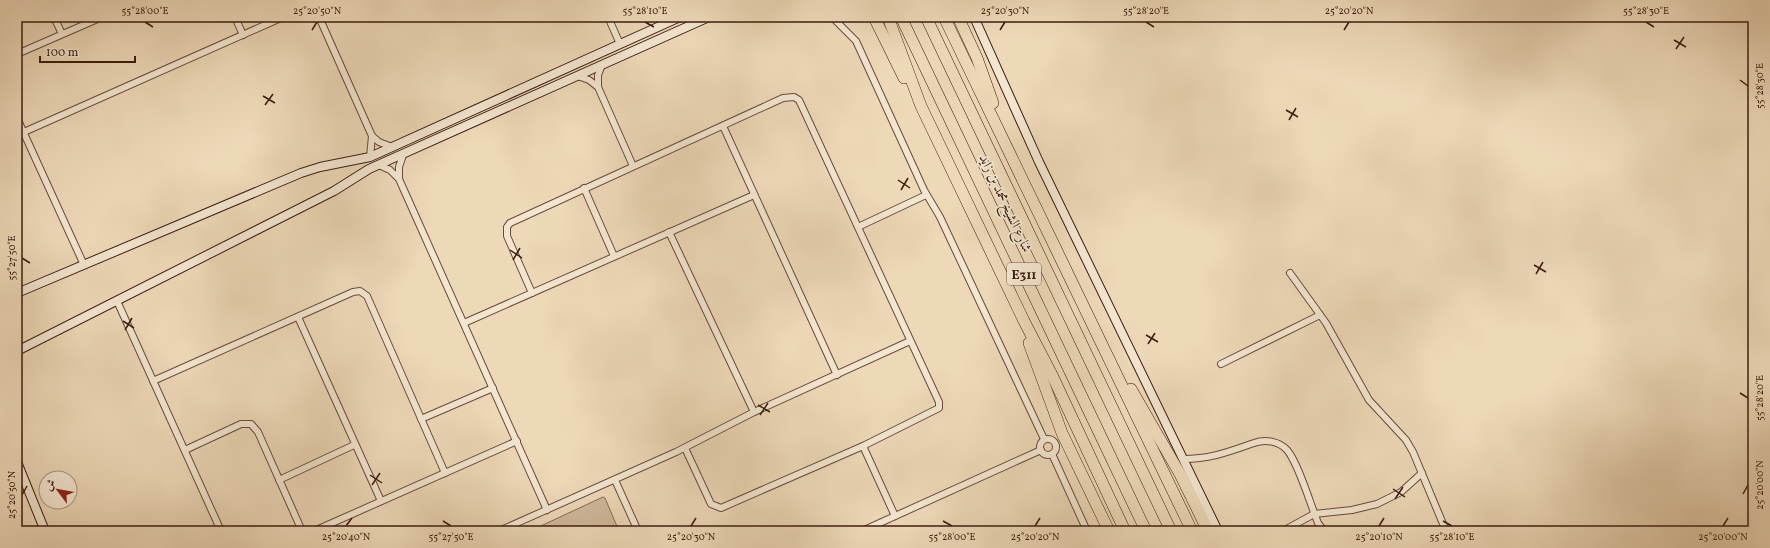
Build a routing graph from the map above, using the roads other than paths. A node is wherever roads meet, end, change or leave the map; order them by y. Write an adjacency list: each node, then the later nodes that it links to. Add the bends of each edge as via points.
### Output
1 (54, 17): 19 (street)
2 (102, 17): 19 (street)
3 (235, 17): 20 (street)
4 (282, 17): 20 (street)
5 (319, 17): 30 (street)
6 (608, 17): 21 (street)
7 (680, 17): 21 (main road)
8 (703, 17): 18 (main road)
9 (709, 17): 18 (main road)
10 (832, 17): 40 (street, via 856,41)
11 (874, 17): 26 (highway, via 900,71)
12 (888, 17): 26 (highway)
13 (901, 17): 90 (highway, شارع الشيخ محمد بن زايد / E311)
14 (926, 17): 91 (highway, شارع الشيخ محمد بن زايد / E311)
15 (944, 17): 31 (highway)
16 (958, 17): 31 (highway, via 984,77)
17 (974, 17): 70 (main road, via 1039,162)
18 (694, 24): 23 (main road)
19 (62, 34): 22 (street)
20 (243, 35): 29 (street)
21 (620, 44): 32 (main road)
22 (17, 54)
23 (602, 65): 24 (main road); 25 (street, via 598,75)
24 (578, 76): 25 (street); 33 (main road)
25 (598, 87): 36 (street)
26 (921, 106): 51 (highway)
27 (17, 118): 29 (street)
28 (723, 126): 36 (street); 39 (street); 41 (street, via 783,98 794,97 798,100)
29 (24, 132): 44 (street)
30 (372, 136): 32 (street); 34 (street)
31 (1003, 136): 54 (highway)
32 (392, 147): 34 (main road)
33 (403, 155): 35 (main road); 37 (street, via 398,166)
34 (370, 157): 44 (main road, via 301,173)
35 (379, 165): 37 (street, via 390,170); 48 (main road, via 334,191)
36 (633, 166): 38 (street)
37 (399, 179): 52 (street)
38 (584, 188): 43 (street); 47 (street, via 514,221 507,227 507,236)
39 (754, 195): 42 (street); 57 (street)
40 (926, 195): 41 (street); 62 (street, via 940,217)
41 (858, 227): 53 (street)
42 (669, 232): 43 (street); 60 (street)
43 (614, 256): 47 (street)
44 (84, 265): 46 (main road)
45 (1290, 274): 49 (street)
46 (17, 293)
47 (532, 293): 52 (street)
48 (117, 301): 55 (main road); 58 (street)
49 (1320, 315): 56 (street); 73 (street, via 1369,400 1406,440)
50 (298, 317): 58 (street); 61 (street, via 353,292 364,293); 64 (street)
51 (1024, 321): 88 (highway, via 1036,364 1062,433); 89 (highway)
52 (464, 323): 59 (street)
53 (910, 341): 57 (street); 65 (street, via 939,402 939,408)
54 (1105, 348): 92 (highway); 93 (highway, via 1180,474)
55 (17, 351)
56 (1221, 364)
57 (837, 375): 60 (street)
58 (153, 380): 67 (street)
59 (493, 388): 61 (street); 63 (street)
60 (754, 412): 66 (street)
61 (421, 419): 72 (street)
62 (1044, 439): 68 (street, via 1040,445); 69 (street, via 1051,439 1055,443 1056,450)
63 (517, 441): 72 (street); 77 (street)
64 (354, 444): 74 (street); 76 (street)
65 (863, 446): 66 (street, via 721,508 711,504); 79 (street)
66 (685, 448): 75 (street)
67 (185, 450): 74 (street, via 241,424 251,424 258,432); 81 (street)
68 (1041, 450): 69 (street, via 1045,454); 79 (street)
69 (1052, 454): 87 (street)
70 (1183, 459): 78 (street, via 1218,456 1261,441 1276,443 1292,457); 94 (main road)
71 (17, 462): 80 (main road)
72 (445, 473): 76 (street)
73 (1422, 473): 78 (street, via 1401,492 1377,504 1352,510); 97 (street)
74 (279, 480): 82 (street)
75 (615, 480): 77 (street); 85 (street)
76 (381, 501): 83 (street)
77 (547, 510): 84 (street)
78 (1314, 514): 95 (street); 96 (street)
79 (895, 516): 86 (street)
80 (45, 531)
81 (221, 531)
82 (302, 531)
83 (314, 531)
84 (499, 531)
85 (638, 531)
86 (862, 531)
87 (1087, 531)
88 (1109, 531)
89 (1125, 531)
90 (1146, 531)
91 (1171, 531)
92 (1192, 531)
93 (1208, 531)
94 (1218, 531)
95 (1283, 531)
96 (1324, 531)
97 (1446, 531)

